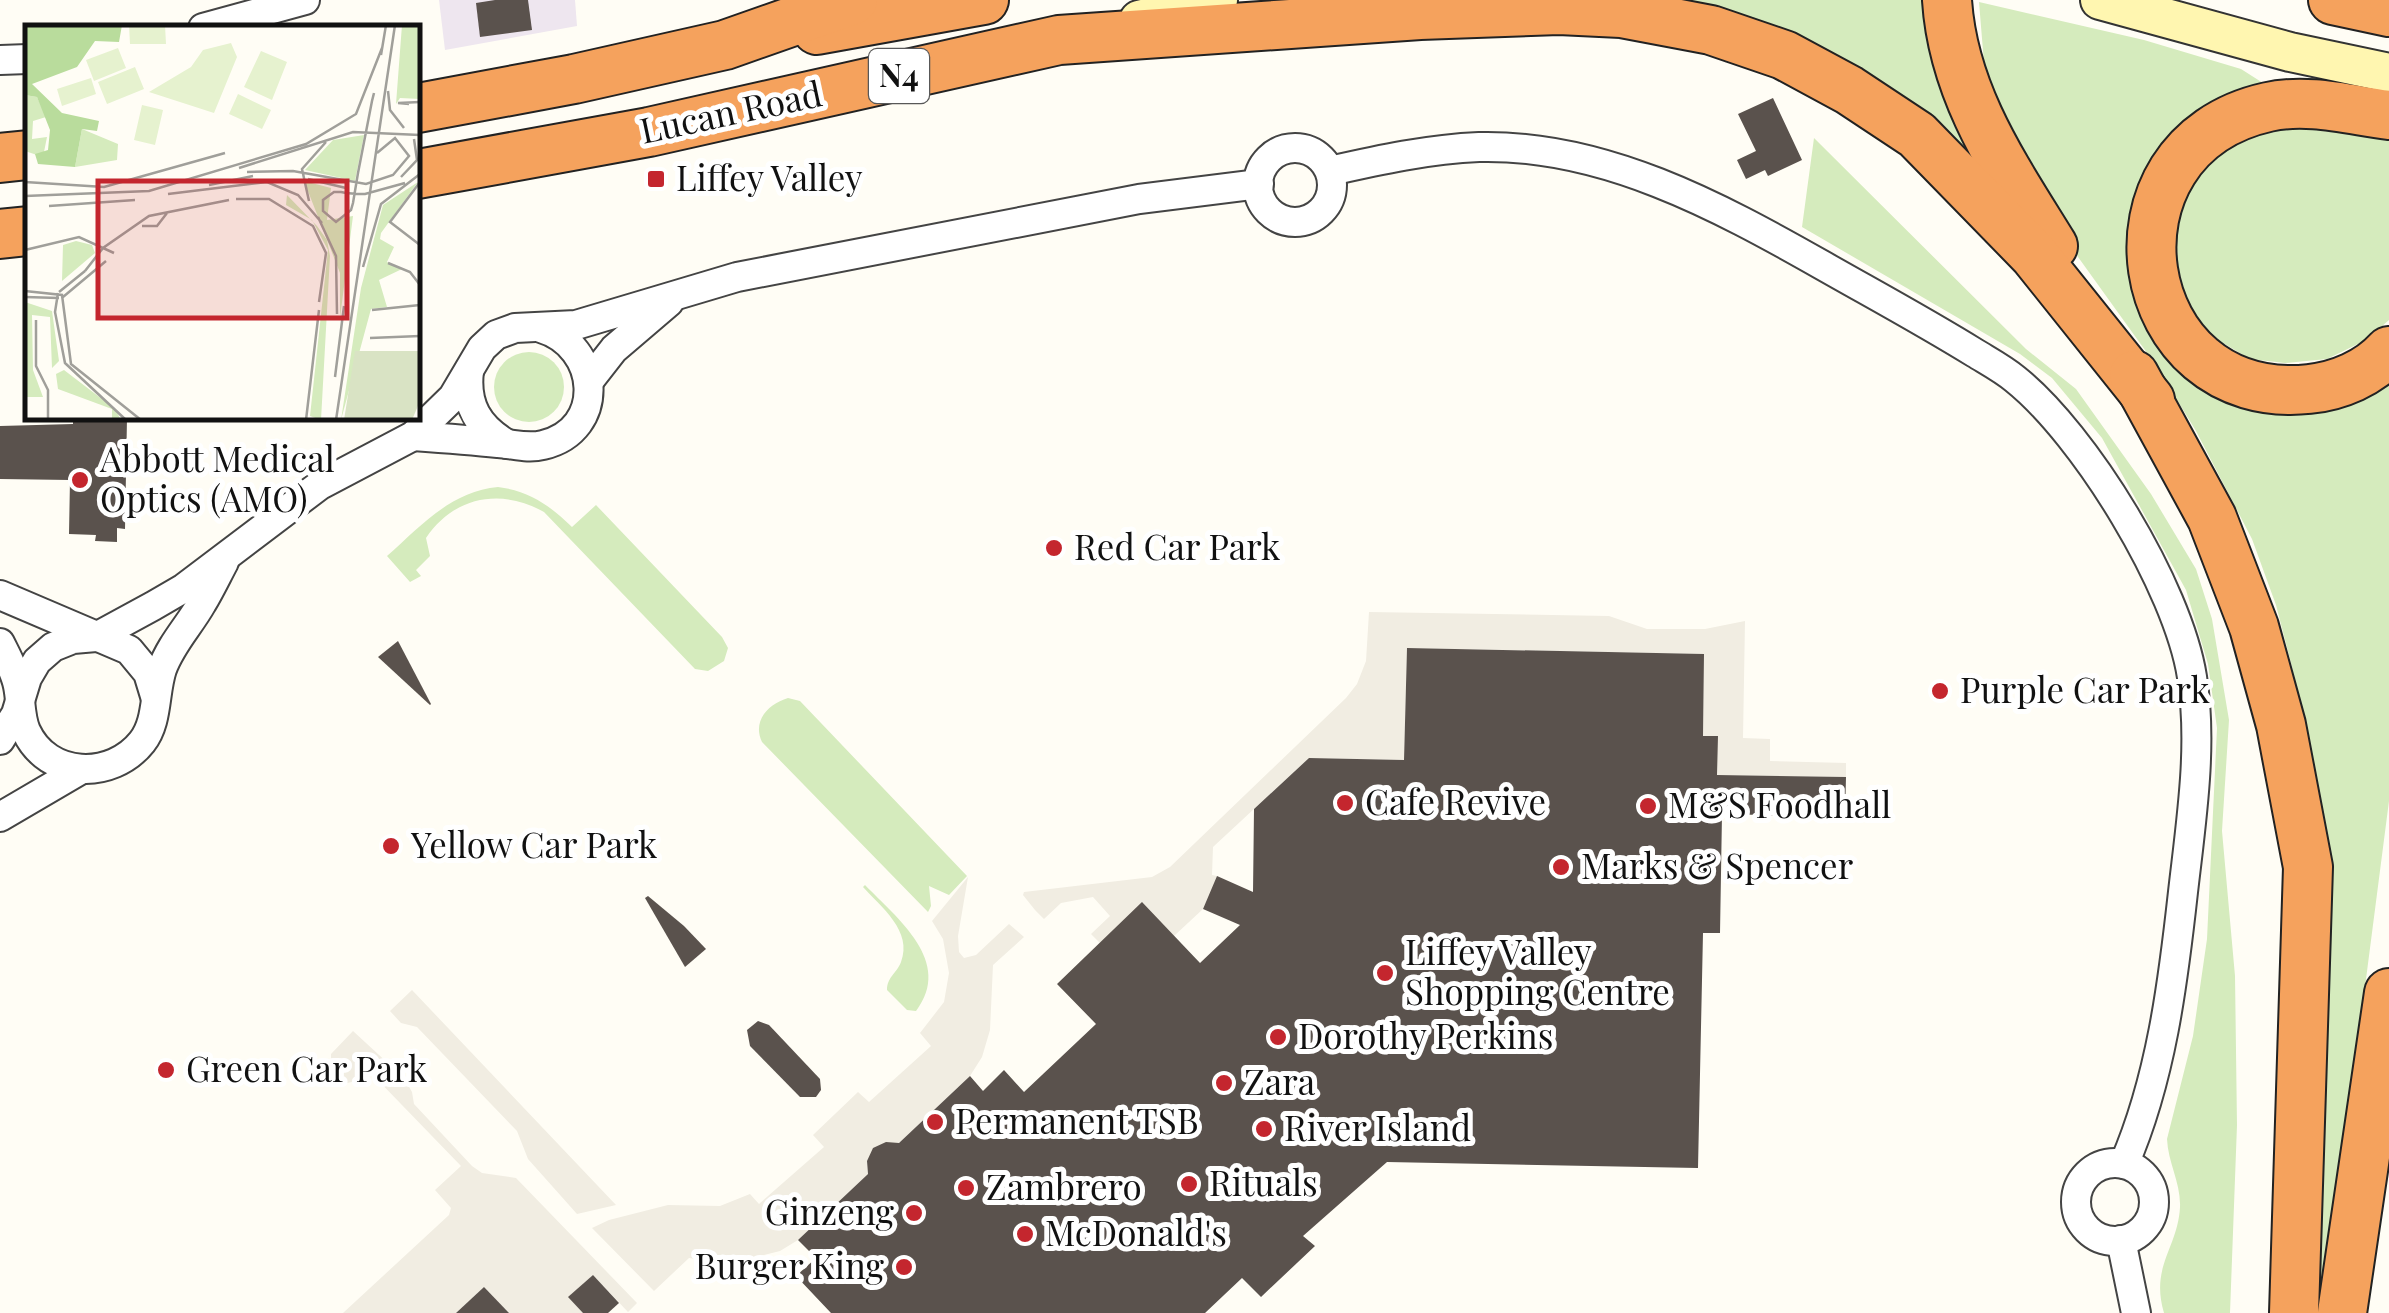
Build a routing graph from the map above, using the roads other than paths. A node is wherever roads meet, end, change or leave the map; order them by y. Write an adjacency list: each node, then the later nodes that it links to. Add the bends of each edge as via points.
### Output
1 (305, 0): 9 (street)
2 (853, 0): 11 (highway, Lucan Road / N4)
3 (984, 0): 11 (highway)
4 (1218, 0): 10 (main road, Lucan Road)
5 (1948, 0): 28 (highway, via 1964,90 2012,180)
6 (2100, 0): 14 (main road, via 2290,52)
7 (2332, 0): 8 (highway)
8 (2389, 12)
9 (214, 25)
10 (1059, 40): 19 (highway, Lucan Road / N4, via 649,132); 28 (highway, via 1558,10 1621,13 1711,30 1784,55 1917,135 2034,255)
11 (724, 45): 15 (highway, Lucan Road / N4)
12 (25, 58): 13 (street)
13 (0, 60)
14 (2388, 101): 25 (highway, via 2270,106 2228,122 2190,147 2164,184 2150,256 2157,292 2192,351 2250,385 2287,392 2328,387 2375,366)
15 (420, 108)
16 (25, 154): 17 (highway)
17 (0, 158)
18 (1330, 171): 20 (street, via 1313,153 1289,148 1268,161); 20 (street, via 1328,201 1305,221 1274,215); 41 (street, via 1390,157 1502,147 1595,162 1644,178 1767,234 1953,339 2014,378 2067,430 2163,592 2194,696 2190,832 2170,1008)
19 (420, 174)
20 (1259, 184): 23 (street, via 1139,199)
21 (25, 232): 22 (highway)
22 (0, 234)
23 (682, 291): 24 (street, via 576,325); 27 (street, via 614,349)
24 (536, 326): 26 (street, via 496,336); 27 (street, via 572,345)
25 (2389, 351)
26 (469, 371): 29 (street, via 453,398); 30 (street, via 477,419)
27 (589, 381): 30 (street, via 584,411 565,435 547,445)
28 (2150, 400): 44 (highway, via 2212,518 2254,627 2282,725 2308,867)
29 (413, 436): 30 (street); 31 (street, via 287,506)
30 (507, 444)
31 (227, 556): 33 (street); 35 (street, via 174,643)
32 (0, 595): 33 (street)
33 (96, 637): 35 (street, via 135,656); 36 (street, via 73,639 45,654 27,678)
34 (0, 643): 36 (street)
35 (154, 696): 38 (street, via 154,718 130,756)
36 (21, 701): 37 (street); 38 (street, via 27,733 39,748)
37 (0, 740)
38 (82, 769): 39 (street)
39 (0, 816)
40 (2389, 993): 45 (highway)
41 (2124, 1164): 42 (street, via 2146,1178 2154,1203 2144,1228); 42 (street, via 2090,1172 2075,1200 2085,1228)
42 (2121, 1240): 43 (street)
43 (2136, 1313)
44 (2294, 1313)
45 (2342, 1313)

